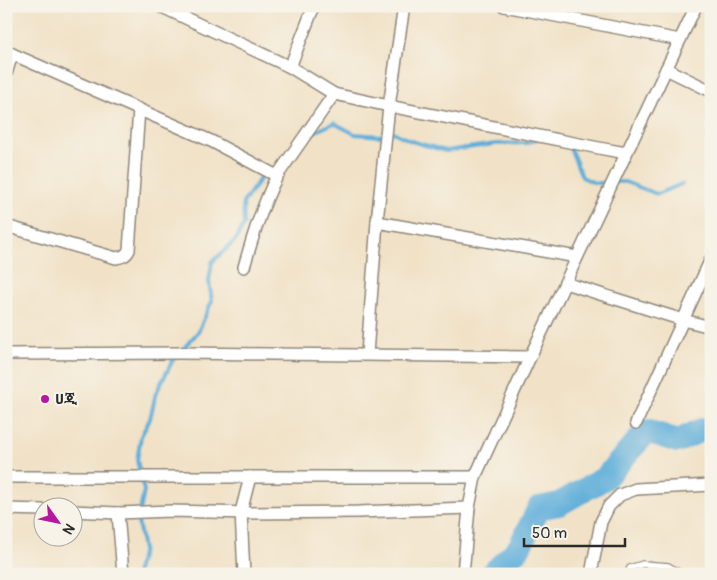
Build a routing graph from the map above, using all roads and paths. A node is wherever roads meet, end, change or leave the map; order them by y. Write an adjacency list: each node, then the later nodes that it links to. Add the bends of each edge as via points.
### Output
1 (160, 6): 8 (street)
2 (314, 6): 8 (street)
3 (404, 6): 13 (street)
4 (504, 6): 6 (street)
5 (696, 6): 6 (street)
6 (680, 40): 9 (street)
7 (9, 53): 10 (street); 14 (street)
8 (290, 67): 12 (street)
9 (666, 69): 11 (street); 15 (street)
10 (6, 74)
11 (711, 91)
12 (334, 94): 13 (street); 16 (street)
13 (389, 106): 15 (street); 17 (street)
14 (139, 109): 16 (street, via 211,141); 18 (street, via 127,254 116,258)
15 (626, 153): 19 (street)
16 (277, 176): 21 (street, via 256,225)
17 (377, 222): 19 (street); 26 (street)
18 (6, 226)
19 (577, 257): 22 (street)
20 (711, 259): 23 (street)
21 (244, 267)
22 (565, 283): 23 (street); 27 (street)
23 (683, 320): 24 (street); 28 (street)
24 (711, 327)
25 (6, 354): 26 (street)
26 (367, 354): 27 (street)
27 (530, 357): 31 (street)
28 (636, 423)
29 (6, 477): 30 (street)
30 (250, 477): 31 (street); 37 (street)
31 (475, 477): 33 (street)
32 (711, 485): 42 (street, via 636,489 620,495 608,506 601,522)
33 (470, 508): 37 (street); 41 (street)
34 (6, 509): 35 (street)
35 (32, 510)
36 (82, 511): 38 (street)
37 (241, 512): 38 (street); 40 (street)
38 (118, 513): 39 (street)
39 (123, 574)
40 (244, 574)
41 (463, 574)
42 (591, 574)
43 (627, 574): 44 (lane, via 630,568 643,564 668,566)
44 (682, 574)

